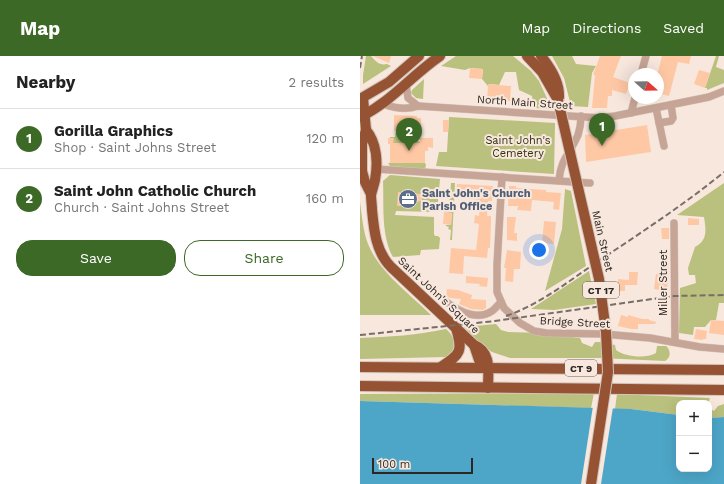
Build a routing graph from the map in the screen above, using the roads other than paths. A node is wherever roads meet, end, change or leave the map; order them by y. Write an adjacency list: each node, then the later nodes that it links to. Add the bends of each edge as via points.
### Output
1 (419, 56): 9 (highway, via 389,82)
2 (440, 56): 7 (highway)
3 (527, 56): 10 (highway, Main Street / CT 17, via 542,72)
4 (541, 56): 10 (highway, Main Street / CT 17, via 557,83)
5 (646, 56): 6 (street)
6 (643, 68)
7 (406, 84): 11 (highway); 14 (street, via 408,97)
8 (724, 91): 13 (street, North Main Street, via 710,97)
9 (361, 98): 17 (highway, Saint John's Square)
10 (558, 100): 40 (highway, Main Street / CT 17, bridge, via 599,279 606,332 608,365)
11 (383, 104): 14 (street, North Main Street, via 400,108); 17 (highway)
12 (633, 104): 16 (street)
13 (671, 105): 15 (street, North Main Street); 19 (street, via 671,121)
14 (418, 106): 18 (street, North Main Street)
15 (656, 108): 16 (street, North Main Street); 19 (street)
16 (630, 113): 18 (street, North Main Street, via 608,117)
17 (362, 116): 20 (highway, Saint John's Square)
18 (581, 116): 24 (street, via 578,133 562,162)
19 (659, 123): 21 (street)
20 (366, 130): 22 (highway, Saint John's Square, via 374,145); 26 (highway, Saint John's Square, via 362,144 362,171)
21 (664, 146)
22 (376, 169): 23 (street); 26 (highway, Saint John's Square)
23 (502, 177): 24 (street); 29 (street, via 497,270 497,292)
24 (559, 180): 25 (street)
25 (590, 182)
26 (371, 194): 30 (highway, Saint John's Square, via 375,237 385,260)
27 (674, 223): 31 (street, Miller Street)
28 (445, 301): 29 (street, via 465,314 482,315 492,312)
29 (501, 302): 31 (street, Bridge Street, via 507,312 534,331 621,335)
30 (456, 328): 34 (highway, via 460,341 459,349 453,359); 35 (highway, Saint John's Square, via 474,345 479,360)
31 (675, 342): 32 (street, Bridge Street)
32 (724, 349)
33 (360, 367): 34 (highway, CT 9)
34 (441, 367): 35 (highway, CT 9)
35 (487, 367): 36 (highway, CT 9); 38 (highway)
36 (724, 370)
37 (360, 386): 38 (highway, CT 9)
38 (488, 388): 39 (highway, CT 9)
39 (724, 390)
40 (591, 484)

